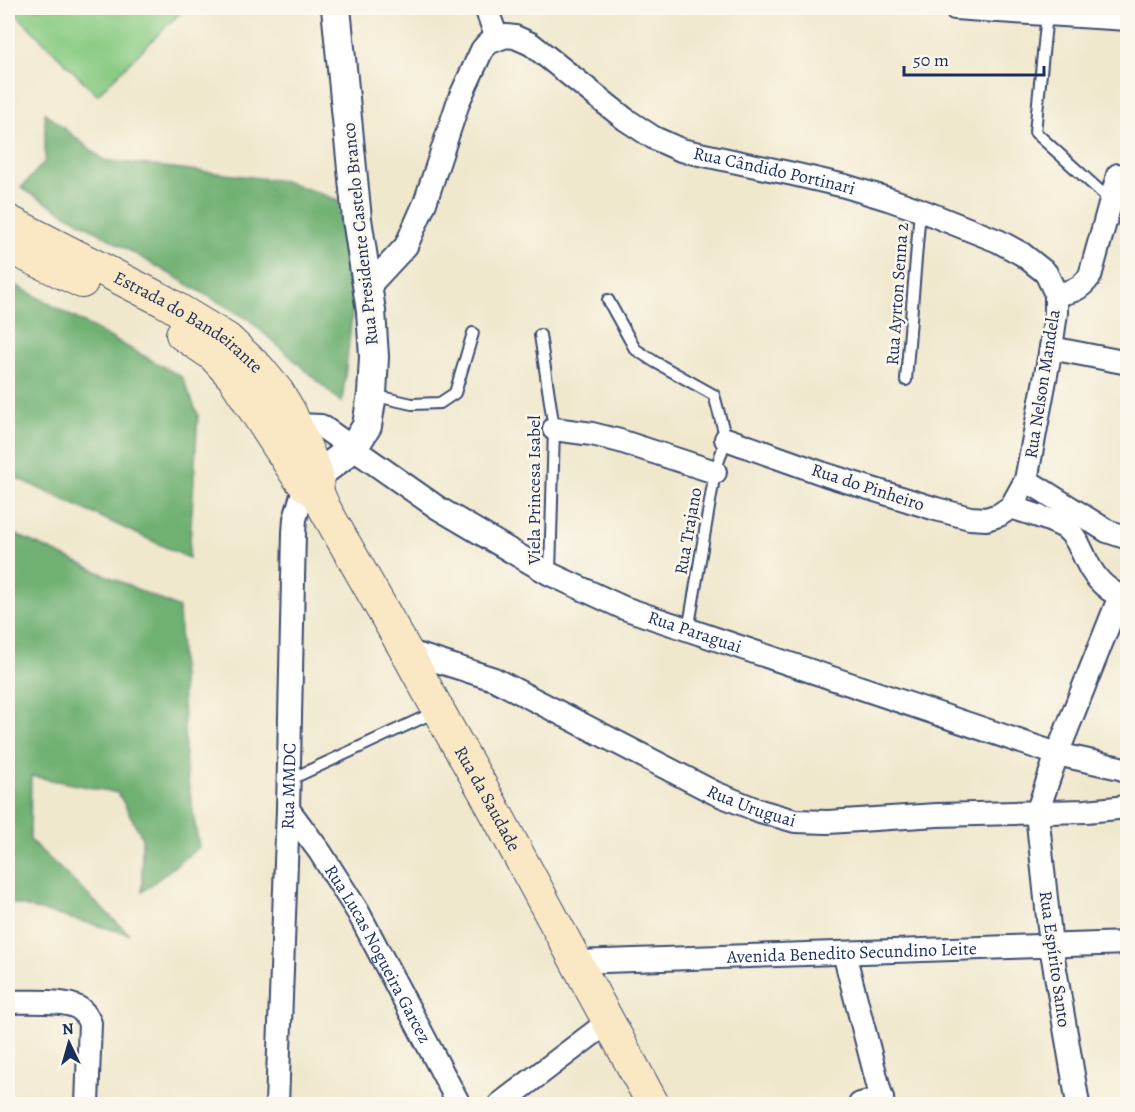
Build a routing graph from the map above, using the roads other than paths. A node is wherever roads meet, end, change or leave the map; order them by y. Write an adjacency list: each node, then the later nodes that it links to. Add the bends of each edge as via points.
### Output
1 (336, 8): 12 (street, Rua Presidente Castelo Branco)
2 (486, 8): 6 (street)
3 (955, 8): 4 (street)
4 (1047, 14): 5 (street); 8 (lane, via 1035,132)
5 (1128, 19)
6 (497, 38): 9 (street, Rua Cândido Portinari, via 515,37 531,44 625,119 681,150 845,186); 12 (street, via 482,50 459,100 425,203 406,246)
7 (1118, 175): 8 (street, Rua Nelson Mandela)
8 (1111, 201): 13 (street, Rua Nelson Mandela, via 1090,276 1080,288)
9 (920, 210): 13 (street, Rua Cândido Portinari, via 1022,254 1046,273); 19 (lane, Rua Ayrton Senna 2)
10 (8, 221): 21 (main road, Estrada do Bandeirante, via 164,301 227,339 278,392)
11 (8, 247): 27 (main road, Estrada do Bandeirante, via 155,318 213,355)
12 (367, 288): 20 (street, Rua Presidente Castelo Branco, via 374,357)
13 (1056, 294): 17 (street, Rua Nelson Mandela)
14 (608, 300): 23 (lane, via 635,349 714,395)
15 (472, 333): 20 (lane, via 455,393 440,403 411,404)
16 (540, 335): 22 (lane, Viela Princesa Isabel)
17 (1051, 348): 18 (street); 26 (street, Rua Nelson Mandela)
18 (1128, 363)
19 (906, 380)
20 (372, 394): 24 (street, Rua Presidente Castelo Branco, via 367,426)
21 (296, 425): 24 (street, Rua Paraguai, via 321,426); 27 (main road, Estrada do Bandeirante)
22 (554, 429): 25 (street, via 620,441); 30 (lane, Viela Princesa Isabel)
23 (726, 439): 25 (lane, Rua Trajano); 28 (street, Rua do Pinheiro, via 827,475 970,518 986,519)
24 (353, 448): 27 (street, Rua Presidente Castelo Branco); 30 (street, Rua Paraguai, via 438,508)
25 (715, 472): 32 (lane, Rua Trajano)
26 (1026, 480): 28 (street, Rua Nelson Mandela); 29 (street, via 1107,531)
27 (313, 485): 33 (main road, Rua da Saudade); 37 (street, Rua MMDC, via 298,509 294,533)
28 (1011, 507): 31 (street, via 1066,528 1079,543 1100,583)
29 (1128, 538)
30 (550, 574): 32 (street, Rua Paraguai, via 624,608)
31 (1124, 597): 35 (street)
32 (688, 631): 35 (street, Rua Paraguai)
33 (406, 651): 34 (main road, Rua da Saudade); 40 (street, Rua Uruguai, via 494,680 715,794 795,821)
34 (438, 710): 37 (lane); 44 (main road, Rua da Saudade)
35 (1057, 754): 36 (street, Rua Paraguai); 40 (street)
36 (1128, 771)
37 (288, 780): 39 (street, Rua MMDC)
38 (1128, 807): 40 (street, Rua Uruguai)
39 (288, 809): 49 (street, Rua MMDC); 50 (street, Rua Lucas Nogueira Garcez, via 358,912)
40 (1037, 813): 42 (street, Rua Espírito Santo)
41 (1128, 943): 42 (street, Avenida Benedito Secundino Leite)
42 (1051, 946): 43 (street, Avenida Benedito Secundino Leite); 53 (street, Rua Espírito Santo)
43 (844, 953): 44 (street, Avenida Benedito Secundino Leite); 47 (street)
44 (576, 962): 46 (main road, Rua da Saudade)
45 (8, 1002): 48 (street, via 64,1003 85,1013 90,1023)
46 (608, 1022): 51 (street); 52 (main road, Rua da Saudade)
47 (875, 1102)
48 (87, 1104)
49 (277, 1104)
50 (459, 1104)
51 (500, 1104)
52 (653, 1104)
53 (1078, 1104)

